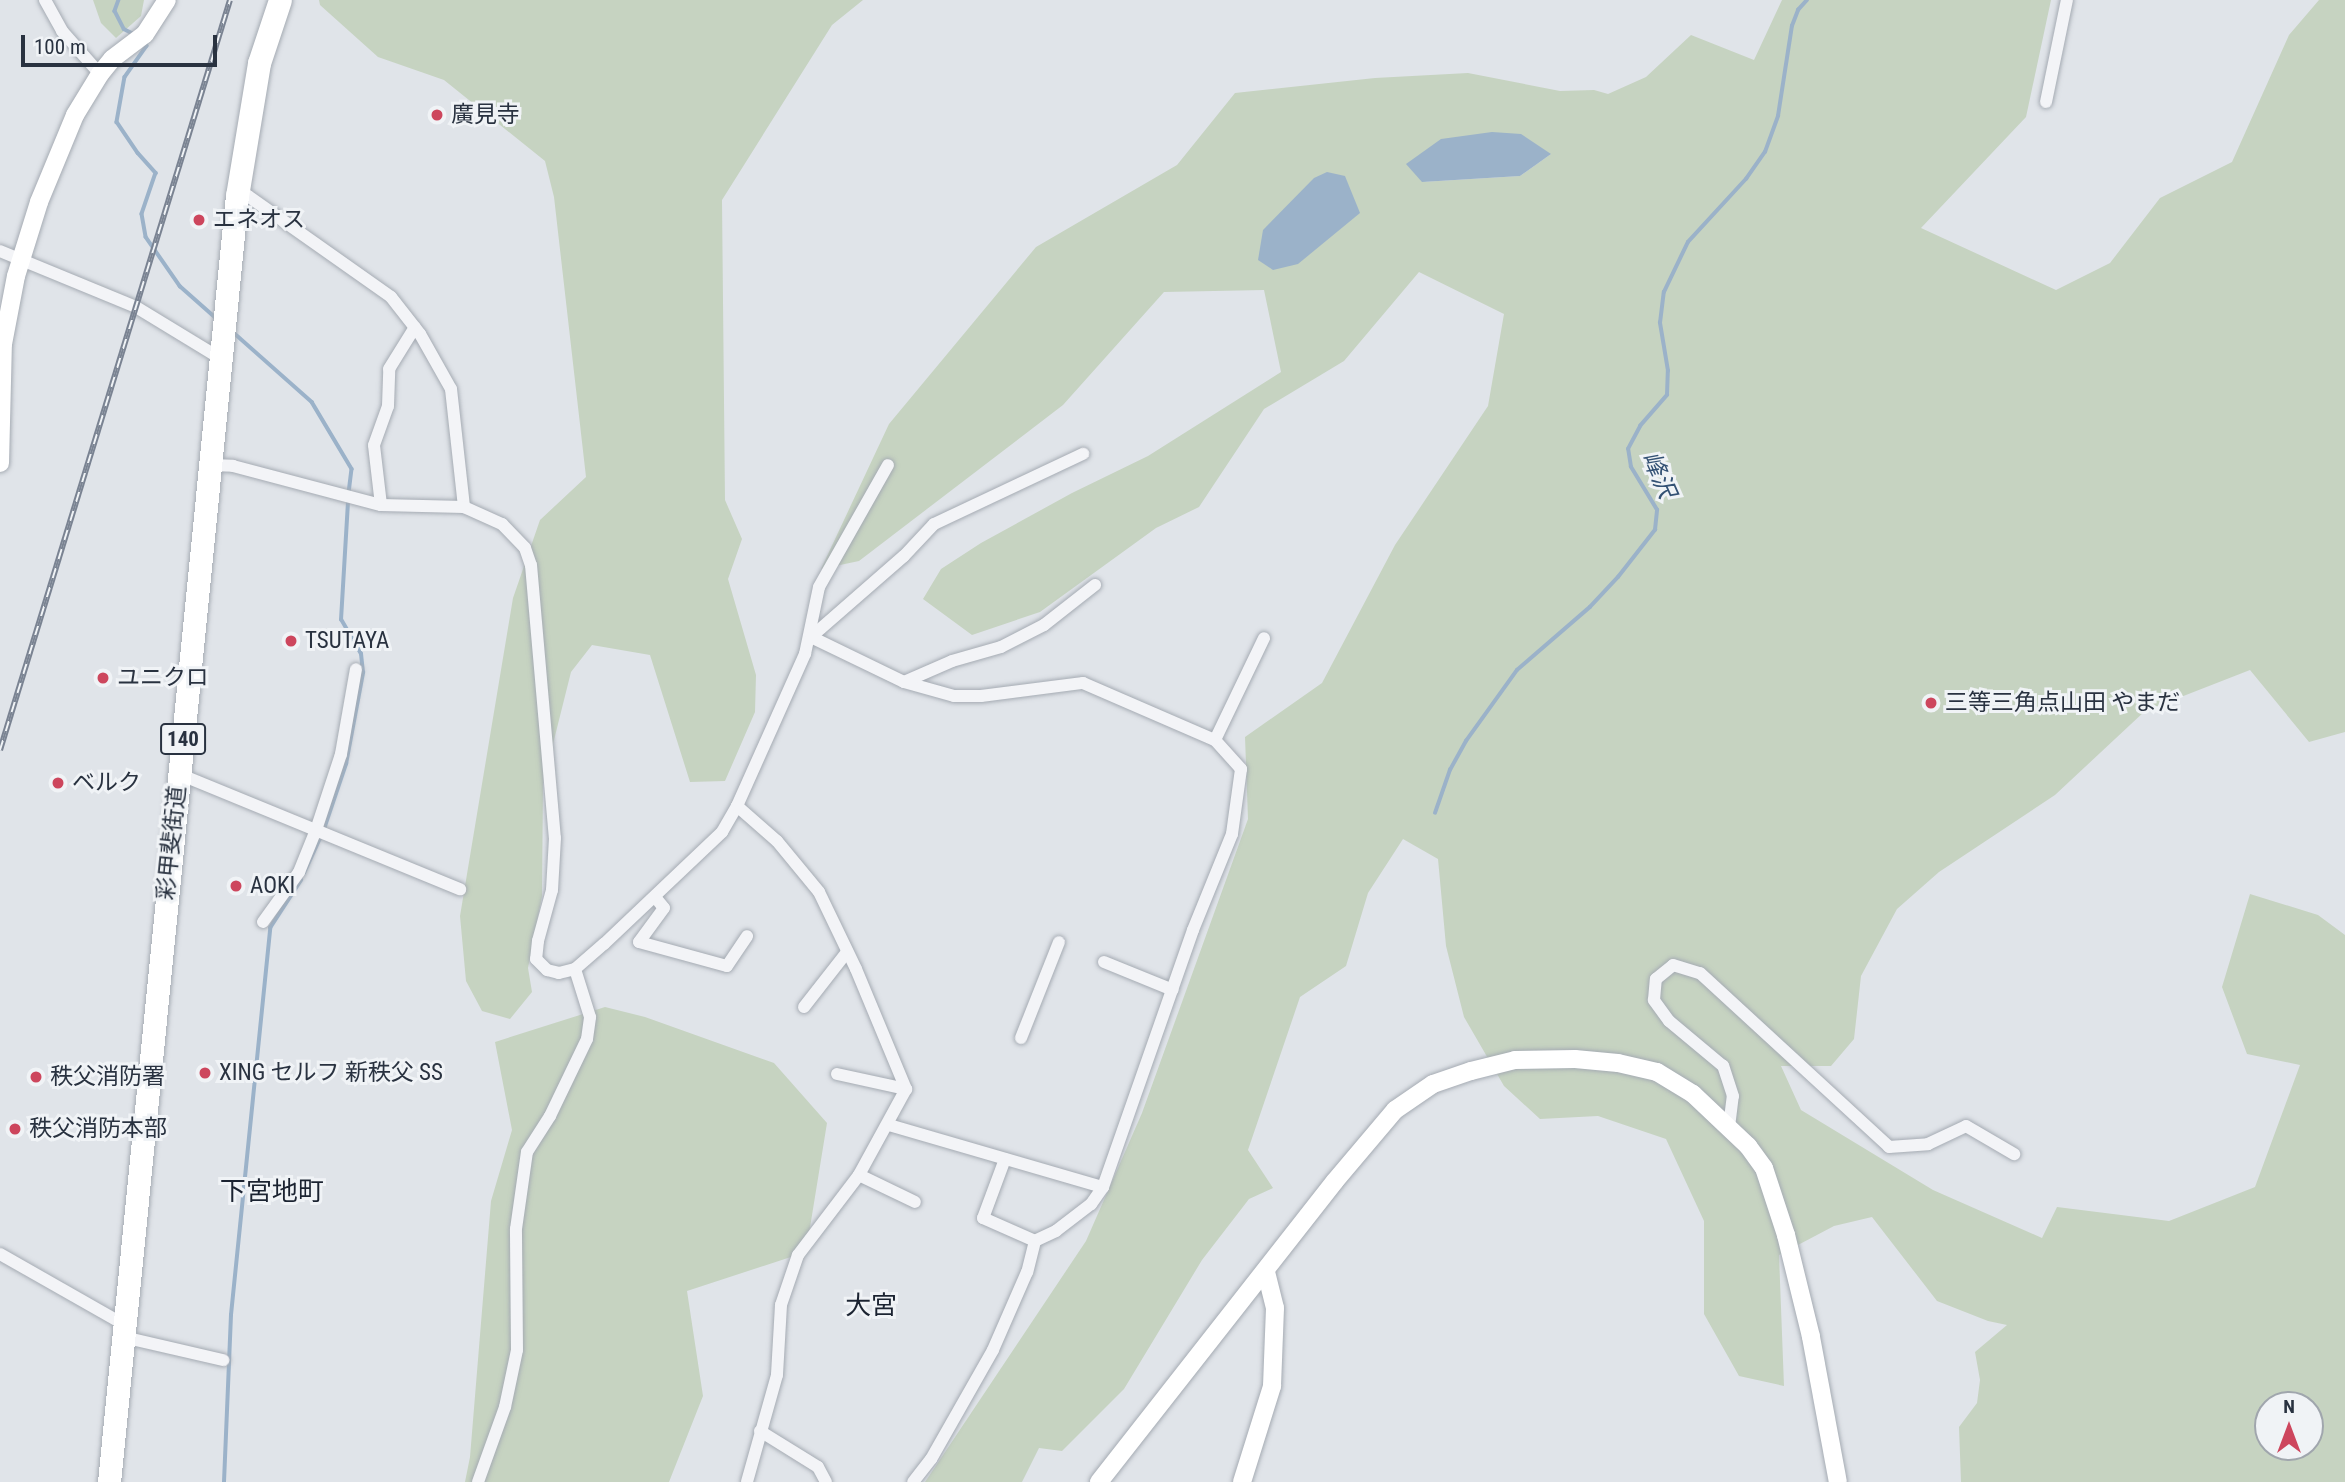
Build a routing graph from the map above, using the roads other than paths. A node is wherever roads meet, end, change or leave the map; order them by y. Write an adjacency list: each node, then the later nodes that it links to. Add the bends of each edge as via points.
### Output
1 (45, 0): 5 (street, via 62,32)
2 (167, 0): 5 (street, via 145,34)
3 (2067, 0): 6 (street)
4 (277, 1): 7 (highway, 彩甲斐街道 / 140, via 259,63)
5 (100, 74): 9 (street, via 56,159)
6 (2046, 102)
7 (237, 196): 10 (street, via 248,196 391,297); 11 (highway, 彩甲斐街道 / 140)
8 (0, 251): 9 (street)
9 (21, 258): 11 (street, via 136,307); 13 (street, via 0,369)
10 (415, 327): 16 (street, via 389,369 388,406 374,445); 17 (street, via 451,389)
11 (220, 358): 14 (highway, 彩甲斐街道 / 140)
12 (1083, 454): 19 (street, via 934,524)
13 (0, 463)
14 (210, 465): 16 (street, via 233,466); 24 (highway, 彩甲斐街道 / 140)
15 (888, 465): 19 (street, via 819,587)
16 (381, 505): 17 (street)
17 (464, 507): 34 (street, via 502,524 524,548 531,565 555,847 552,890 536,960 559,973)
18 (1095, 585): 22 (street, via 1044,625 1001,647)
19 (811, 638): 22 (street); 25 (street)
20 (1264, 638): 23 (street)
21 (356, 669): 26 (street, via 341,754)
22 (904, 682): 23 (street, via 954,696 1083,684)
23 (1215, 740): 35 (street, via 1241,769 1232,834)
24 (179, 774): 26 (street); 50 (highway, 彩甲斐街道 / 140)
25 (737, 806): 28 (street, via 722,832); 32 (street, via 777,841 819,892)
26 (316, 830): 27 (street); 29 (street, via 299,872)
27 (460, 889)
28 (655, 897): 30 (street, via 664,908 639,942 727,965); 34 (street)
29 (263, 922)
30 (747, 936)
31 (1059, 942): 37 (street)
32 (847, 952): 36 (street); 39 (street)
33 (1104, 962): 35 (street)
34 (575, 969): 54 (street, via 590,1017 587,1039 527,1152 516,1229 517,1350 505,1407)
35 (1173, 990): 45 (street)
36 (804, 1007)
37 (1021, 1038)
38 (837, 1074): 39 (street)
39 (906, 1089): 40 (street)
40 (888, 1125): 43 (street); 44 (street)
41 (1729, 1126): 42 (street, via 1732,1096 1723,1066 1669,1021 1654,1000 1656,979 1673,965 1700,972 1889,1147 1928,1144 1966,1126); 49 (street, via 1693,1094 1657,1072 1618,1063 1515,1060 1471,1071 1433,1084 1395,1110); 60 (street, via 1764,1168 1786,1235)
42 (2014, 1154)
43 (1005, 1159): 45 (street); 47 (street, via 983,1217)
44 (859, 1175): 46 (street); 52 (street, via 798,1255 781,1305 777,1375)
45 (1103, 1187): 47 (street, via 1091,1204 1065,1225)
46 (915, 1202)
47 (1035, 1241): 57 (street, via 1027,1272 993,1350)
48 (0, 1254): 50 (street)
49 (1266, 1272): 58 (street); 59 (street, via 1275,1308 1272,1386)
50 (123, 1330): 51 (street); 53 (highway, 彩甲斐街道 / 140)
51 (223, 1360)
52 (760, 1431): 55 (street); 56 (street, via 818,1468)
53 (109, 1482)
54 (478, 1482)
55 (747, 1482)
56 (826, 1482)
57 (913, 1482)
58 (1099, 1482)
59 (1242, 1482)
60 (1838, 1482)

